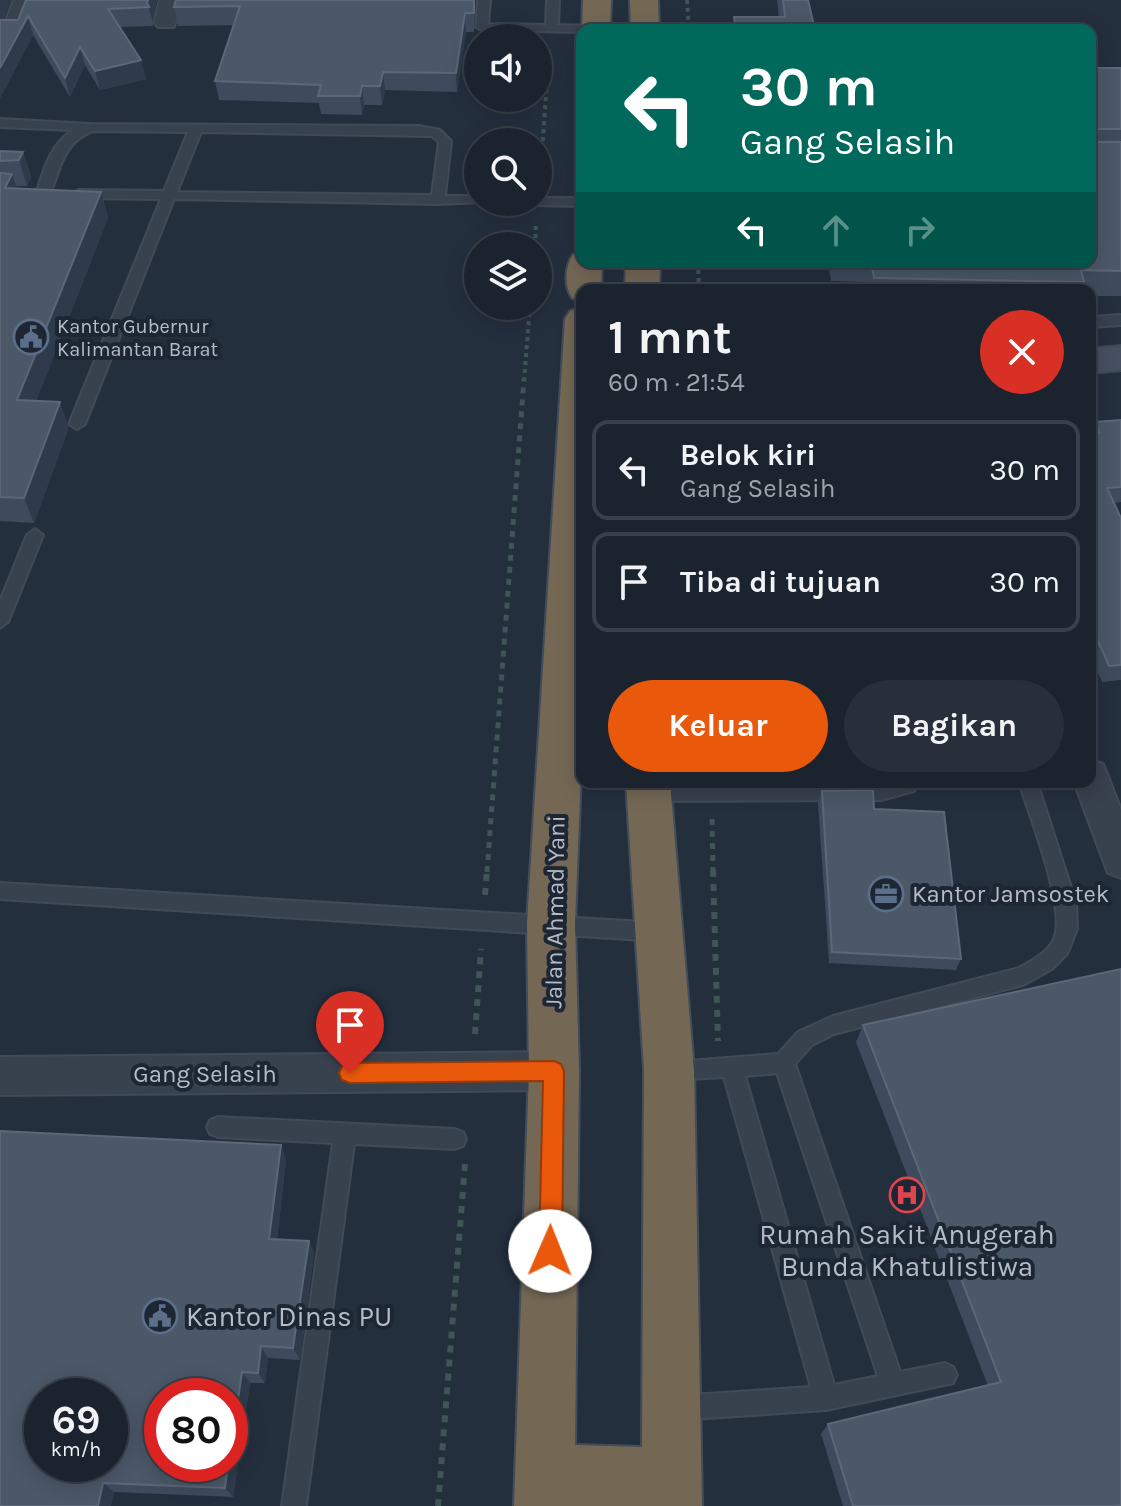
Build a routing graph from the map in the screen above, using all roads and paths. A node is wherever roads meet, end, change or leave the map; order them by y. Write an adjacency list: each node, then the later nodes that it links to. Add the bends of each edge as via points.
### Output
1 (25, 0): 13 (street)
2 (484, 0): 7 (lane)
3 (553, 0): 11 (lane)
4 (597, 0): 8 (highway)
5 (644, 0): 9 (highway)
6 (687, 0): 10 (path)
7 (482, 24)
8 (590, 24)
9 (645, 24)
10 (689, 24)
11 (552, 28): 12 (lane)
12 (576, 29)
13 (14, 31)
14 (576, 47): 18 (path, via 549,51)
15 (0, 123): 16 (lane)
16 (91, 127): 17 (lane); 19 (lane, via 60,146 36,193)
17 (196, 128): 19 (lane); 20 (lane, via 429,131 445,141)
18 (543, 128)
19 (169, 196): 20 (lane); 30 (lane)
20 (438, 200): 21 (lane)
21 (464, 200)
22 (552, 202): 23 (lane)
23 (576, 202)
24 (1121, 320): 25 (lane)
25 (1096, 322)
26 (1121, 358): 27 (street)
27 (1096, 360)
28 (1121, 382): 29 (street)
29 (1096, 384)
30 (77, 424)
31 (576, 436): 41 (highway, Jalan Ahmad Yani)
32 (35, 535): 33 (lane)
33 (0, 622)
34 (649, 788): 42 (highway)
35 (787, 788): 36 (lane)
36 (899, 788)
37 (1030, 788): 43 (lane, via 1066,903 1069,922 1057,953 1023,976 810,1034)
38 (1095, 788): 39 (street)
39 (1121, 862)
40 (0, 891): 41 (lane)
41 (551, 923): 42 (lane); 46 (highway, Jalan Ahmad Yani)
42 (659, 932): 45 (highway)
43 (784, 1063): 44 (lane); 52 (lane)
44 (732, 1067): 45 (lane); 53 (lane)
45 (669, 1070): 54 (highway)
46 (554, 1071): 47 (street, Gang Selasih); 55 (highway, Jalan Ahmad Yani)
47 (0, 1076)
48 (218, 1127): 49 (lane)
49 (345, 1134): 50 (lane); 57 (lane)
50 (455, 1139)
51 (945, 1375): 52 (lane)
52 (893, 1386): 53 (lane)
53 (826, 1398): 54 (lane)
54 (670, 1409): 56 (highway)
55 (545, 1490): 56 (highway)
56 (671, 1492)
57 (294, 1506)

